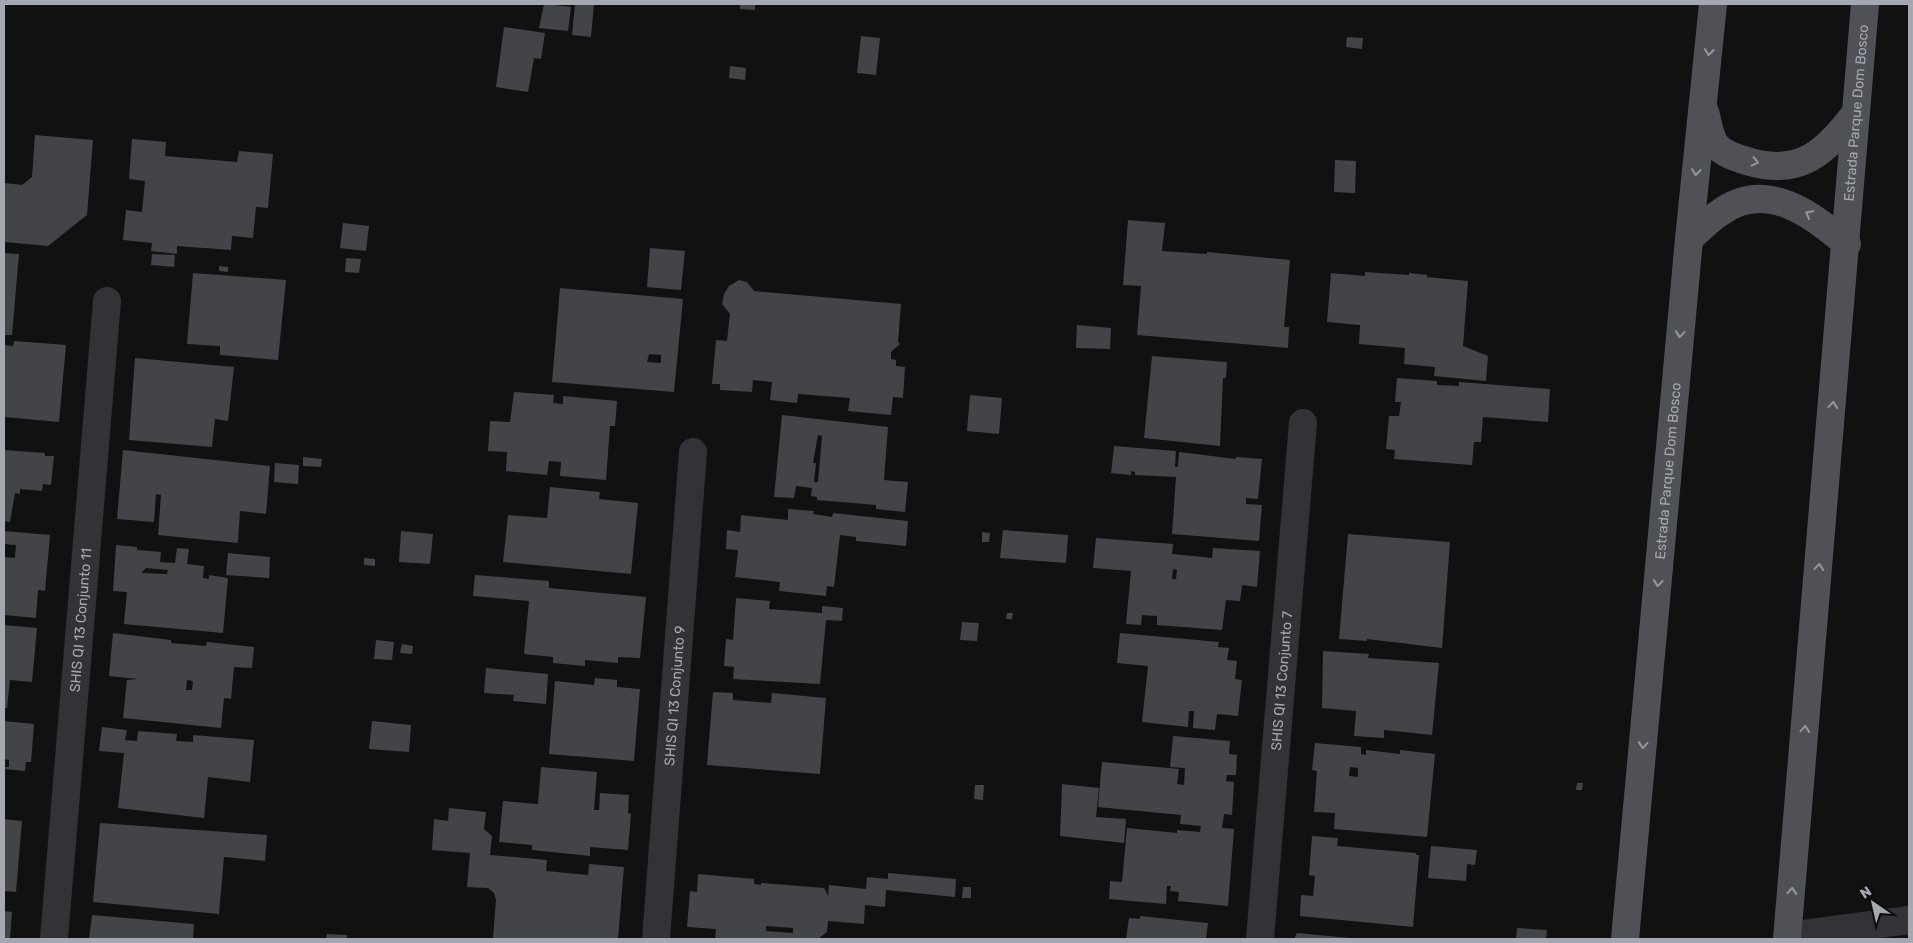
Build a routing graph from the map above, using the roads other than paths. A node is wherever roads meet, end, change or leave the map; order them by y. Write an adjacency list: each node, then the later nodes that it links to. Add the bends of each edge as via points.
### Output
1 (1713, 4): 3 (main road, Estrada Parque Dom Bosco, one-way to 3)
2 (1865, 4): 4 (main road, Estrada Parque Dom Bosco)
3 (1703, 106): 4 (main road, one-way to 4, via 1716,145 1732,156 1758,164 1794,165 1817,154 1834,142); 5 (main road, Estrada Parque Dom Bosco, one-way to 5)
4 (1854, 114): 6 (main road, Estrada Parque Dom Bosco)
5 (1689, 239): 6 (main road, one-way to 5, via 1814,216 1790,204 1770,199 1747,200 1722,211); 15 (main road, Estrada Parque Dom Bosco, one-way to 15)
6 (1847, 244): 11 (main road, Estrada Parque Dom Bosco, one-way to 6)
7 (107, 301): 12 (street, SHIS QI 13 Conjunto 11)
8 (1303, 423): 14 (street, SHIS QI 13 Conjunto 7)
9 (693, 452): 13 (street, SHIS QI 13 Conjunto 9)
10 (1907, 919): 11 (street)
11 (1788, 938)
12 (54, 939)
13 (656, 939)
14 (1260, 939)
15 (1625, 939)

